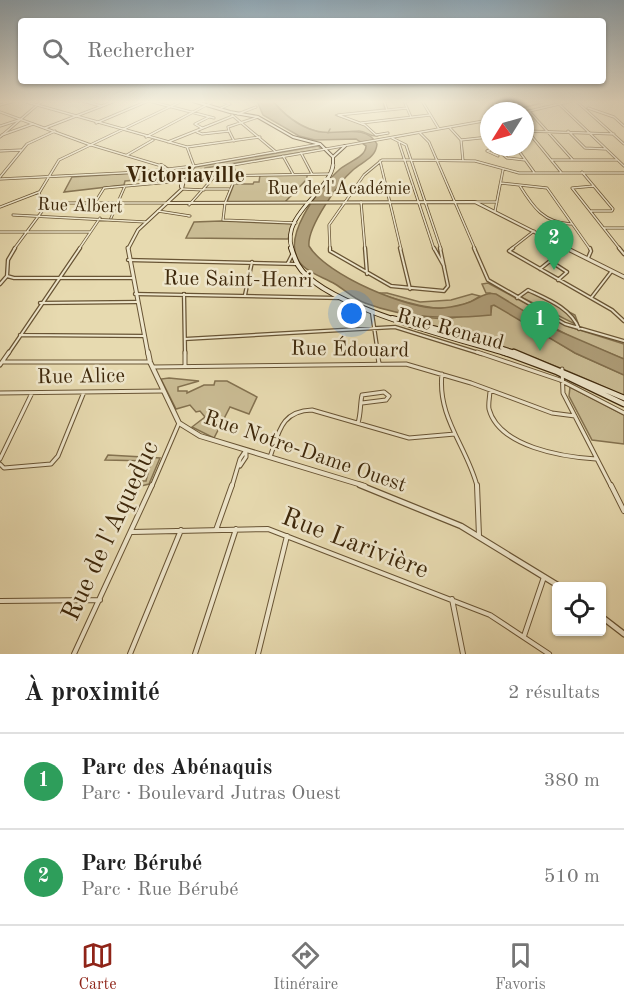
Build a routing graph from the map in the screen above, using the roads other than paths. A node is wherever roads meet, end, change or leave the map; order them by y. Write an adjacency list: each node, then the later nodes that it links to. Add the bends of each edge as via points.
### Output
1 (229, 131): 31 (street)
2 (568, 131): 42 (street, via 585,148)
3 (54, 132): 43 (street)
4 (56, 132): 37 (street)
5 (116, 132): 37 (street)
6 (126, 132): 24 (street)
7 (154, 132): 24 (street)
8 (194, 132): 33 (street)
9 (196, 132): 10 (street)
10 (224, 132)
11 (253, 132): 25 (street)
12 (283, 132): 34 (main road)
13 (371, 132): 20 (street, via 376,135)
14 (427, 132): 21 (street)
15 (453, 132): 30 (street)
16 (549, 132): 54 (street)
17 (572, 132): 22 (street)
18 (590, 132): 22 (street)
19 (611, 132): 23 (street)
20 (388, 133)
21 (420, 133): 26 (street); 59 (street, via 428,140)
22 (592, 134): 23 (street); 42 (street)
23 (614, 134): 36 (street)
24 (146, 136): 28 (street)
25 (260, 137): 31 (street); 45 (street)
26 (392, 138): 32 (street); 39 (street)
27 (480, 138): 30 (street)
28 (154, 139): 33 (street); 47 (street)
29 (534, 139): 53 (street)
30 (461, 140): 60 (street)
31 (234, 141): 40 (street)
32 (397, 141): 57 (street); 58 (street, via 406,145)
33 (168, 142): 40 (street)
34 (308, 142): 35 (main road); 38 (main road)
35 (320, 144): 38 (street); 41 (main road)
36 (624, 144)
37 (89, 145): 47 (street); 75 (street, via 59,160)
38 (310, 146): 45 (street)
39 (345, 146): 41 (street); 51 (main road)
40 (187, 147): 61 (street)
41 (326, 149): 46 (street); 51 (main road)
42 (607, 149): 55 (street)
43 (21, 150): 44 (street); 74 (street)
44 (0, 151)
45 (276, 152): 61 (street)
46 (301, 153): 48 (street); 70 (street)
47 (127, 155): 63 (street)
48 (283, 156): 69 (street); 72 (street, via 233,165)
49 (499, 156): 52 (street)
50 (522, 156): 52 (street)
51 (333, 157): 71 (main road)
52 (525, 160): 66 (street)
53 (551, 160): 54 (street); 67 (street)
54 (573, 160): 55 (street)
55 (618, 160): 62 (street)
56 (380, 161): 57 (street); 79 (street); 82 (street)
57 (406, 161): 58 (street); 91 (street)
58 (411, 161): 59 (street); 92 (street)
59 (437, 161): 60 (street); 93 (street)
60 (464, 161): 64 (street, via 482,162)
61 (194, 166): 63 (street); 76 (street)
62 (624, 166)
63 (170, 169): 75 (street); 76 (street)
64 (503, 170): 66 (street); 77 (street)
65 (582, 172): 67 (street); 68 (street); 81 (street)
66 (534, 173): 67 (street)
67 (561, 173)
68 (624, 173)
69 (293, 174): 70 (street); 72 (street)
70 (312, 174): 71 (street)
71 (330, 174): 102 (main road)
72 (235, 175): 73 (street); 85 (street)
73 (214, 177): 76 (street); 84 (street)
74 (0, 178): 75 (street)
75 (47, 178): 86 (street)
76 (183, 179): 78 (street); 83 (street)
77 (501, 183): 80 (street); 95 (street)
78 (125, 186): 97 (street); 103 (street, via 103,188)
79 (387, 186): 82 (street); 90 (street)
80 (520, 186): 117 (street, via 543,218); 117 (street, via 547,188)
81 (594, 186): 109 (street, via 572,187); 109 (street, via 613,210)
82 (354, 187): 88 (street)
83 (182, 189): 84 (street); 87 (street)
84 (204, 189): 85 (street); 104 (street)
85 (230, 189): 100 (street)
86 (39, 192): 105 (street); 111 (street, via 44,204)
87 (170, 199): 98 (street); 99 (street)
88 (344, 202): 89 (street, Rue de l'Académie); 102 (street, Rue de l'Académie); 126 (street, via 329,225)
89 (361, 202): 90 (street, Rue de l'Académie); 137 (street)
90 (391, 202): 91 (street, Rue de l'Académie); 144 (street)
91 (420, 202): 92 (street, Rue de l'Académie); 120 (street)
92 (425, 202): 93 (street, Rue de l'Académie); 121 (street)
93 (456, 202): 94 (street, Rue de l'Académie); 149 (street, via 488,280)
94 (475, 202): 95 (street, Rue de l'Académie); 108 (street, Rue de l'Académie)
95 (497, 202): 108 (street)
96 (68, 203): 103 (street)
97 (119, 203): 98 (street); 103 (street); 114 (street)
98 (166, 203): 99 (street, Rue de l'Académie); 107 (street)
99 (175, 203): 104 (street, Rue de l'Académie)
100 (225, 203): 101 (street, Rue de l'Académie); 104 (street, Rue de l'Académie); 116 (street, via 224,220)
101 (297, 203): 102 (street, Rue de l'Académie); 106 (main road)
102 (306, 203): 106 (main road)
103 (94, 204)
104 (190, 204)
105 (0, 207)
106 (303, 207): 116 (main road)
107 (158, 211): 112 (street); 115 (street)
108 (495, 211): 122 (street, Rue de l'Académie)
109 (590, 211): 118 (street)
110 (13, 215): 111 (street, Rue Albert)
111 (40, 216): 113 (street, Rue Albert); 124 (street)
112 (188, 216)
113 (100, 218): 114 (street, Rue Albert); 125 (street)
114 (111, 218): 115 (street, Rue Albert)
115 (146, 222): 129 (street, via 130,243)
116 (296, 223): 128 (main road, via 290,242)
117 (573, 223): 130 (street, via 590,249)
118 (604, 228): 119 (street); 127 (street)
119 (624, 228)
120 (429, 231): 121 (street); 134 (street)
121 (435, 231): 134 (street)
122 (534, 231): 130 (street, Rue de l'Académie); 135 (street, via 509,251)
123 (0, 232): 124 (street)
124 (26, 232): 125 (street); 138 (street, via 7,261)
125 (90, 232): 140 (street)
126 (332, 254): 137 (street)
127 (624, 254)
128 (292, 255): 132 (street); 133 (main road)
129 (128, 260): 131 (street); 141 (street, Rue Notre-Dame Ouest)
130 (586, 260): 136 (street, Rue de l'Académie)
131 (252, 262): 132 (street); 147 (street)
132 (288, 263): 133 (street)
133 (296, 264): 148 (main road)
134 (444, 266): 144 (street, via 448,289)
135 (540, 269): 142 (street); 142 (street, via 550,261 565,270)
136 (611, 272): 139 (street, Rue de l'Académie); 150 (street)
137 (368, 274): 144 (street, via 391,286)
138 (7, 276): 140 (street); 143 (street)
139 (624, 277)
140 (58, 278): 141 (street); 151 (street)
141 (132, 278): 145 (street, Rue Notre-Dame Ouest)
142 (558, 280): 150 (street)
143 (0, 284)
144 (410, 289)
145 (135, 294): 146 (street, Rue Saint-Henri); 152 (street, Rue Notre-Dame Ouest)
146 (184, 294): 147 (street, Rue Saint-Henri); 159 (street)
147 (245, 295): 148 (street, Rue Saint-Henri)
148 (341, 298): 153 (main road)
149 (517, 298): 156 (street); 156 (street, via 528,290 572,316)
150 (591, 298): 154 (street)
151 (40, 303): 152 (street); 157 (street)
152 (136, 303): 158 (street, Rue Notre-Dame Ouest)
153 (372, 313): 155 (street); 166 (main road)
154 (624, 321)
155 (373, 327): 159 (street, Rue Renaud); 163 (street); 168 (street, Rue Renaud, via 399,328 525,366)
156 (579, 329): 160 (street)
157 (20, 335): 158 (street); 162 (street)
158 (144, 336): 161 (street, Rue Notre-Dame Ouest)
159 (185, 339): 164 (street)
160 (624, 341)
161 (150, 362): 162 (street); 165 (street, Rue Notre-Dame Ouest)
162 (1, 363)
163 (380, 364): 164 (street, Rue Édouard); 167 (street, Rue Édouard, via 411,364)
164 (185, 366): 165 (street, Rue Édouard)
165 (153, 367): 170 (street, Rue Notre-Dame Ouest)
166 (561, 371): 168 (street); 174 (main road); 176 (main road)
167 (441, 374): 169 (street, Rue Édouard); 181 (street, via 440,396)
168 (560, 381): 177 (street, Rue Renaud); 178 (street)
169 (490, 390): 178 (street, Rue Édouard, via 552,413); 185 (street, via 490,413 512,438 559,456)
170 (163, 391): 171 (street, Rue Alice); 179 (street, Rue Notre-Dame Ouest)
171 (84, 392): 173 (street, Rue Alice); 186 (street, via 58,456 51,464 4,468)
172 (0, 393): 173 (street, Rue Alice)
173 (32, 393): 184 (street)
174 (624, 398)
175 (362, 403): 175 (street, via 361,397 367,393 384,392 389,396 386,400); 180 (street)
176 (624, 404)
177 (624, 413)
178 (575, 416): 185 (street)
179 (179, 423): 182 (street, Rue Notre-Dame Ouest, via 200,436); 191 (street, Rue de l'Aqueduc)
180 (358, 423): 181 (street, via 416,438); 183 (street, via 312,410 294,411 287,416)
181 (455, 434): 193 (street, via 477,482)
182 (246, 450): 183 (street, Rue Notre-Dame Ouest); 190 (street)
183 (270, 457): 193 (street, Rue Notre-Dame Ouest, via 391,497)
184 (0, 459)
185 (597, 459): 187 (street)
186 (0, 464)
187 (624, 511)
188 (236, 529): 190 (street, Rue Larivière); 192 (street, Rue Larivière, via 268,529); 204 (street)
189 (181, 530): 190 (street, Rue Larivière); 191 (street, Rue Larivière); 203 (street)
190 (216, 530)
191 (132, 532): 197 (street, Rue de l'Aqueduc)
192 (287, 536): 196 (street, Rue Larivière); 205 (street)
193 (479, 536): 194 (street, Rue Notre-Dame Ouest)
194 (544, 577): 195 (street, Rue Notre-Dame Ouest); 201 (street)
195 (552, 582)
196 (452, 599): 201 (street, Rue Larivière, via 490,615); 206 (street)
197 (100, 600): 198 (street); 202 (street, Rue de l'Aqueduc)
198 (0, 601)
199 (606, 620): 200 (street)
200 (624, 634)
201 (524, 636): 207 (street, Rue Larivière)
202 (74, 654)
203 (130, 654)
204 (195, 654)
205 (258, 654)
206 (463, 654)
207 (549, 654)

